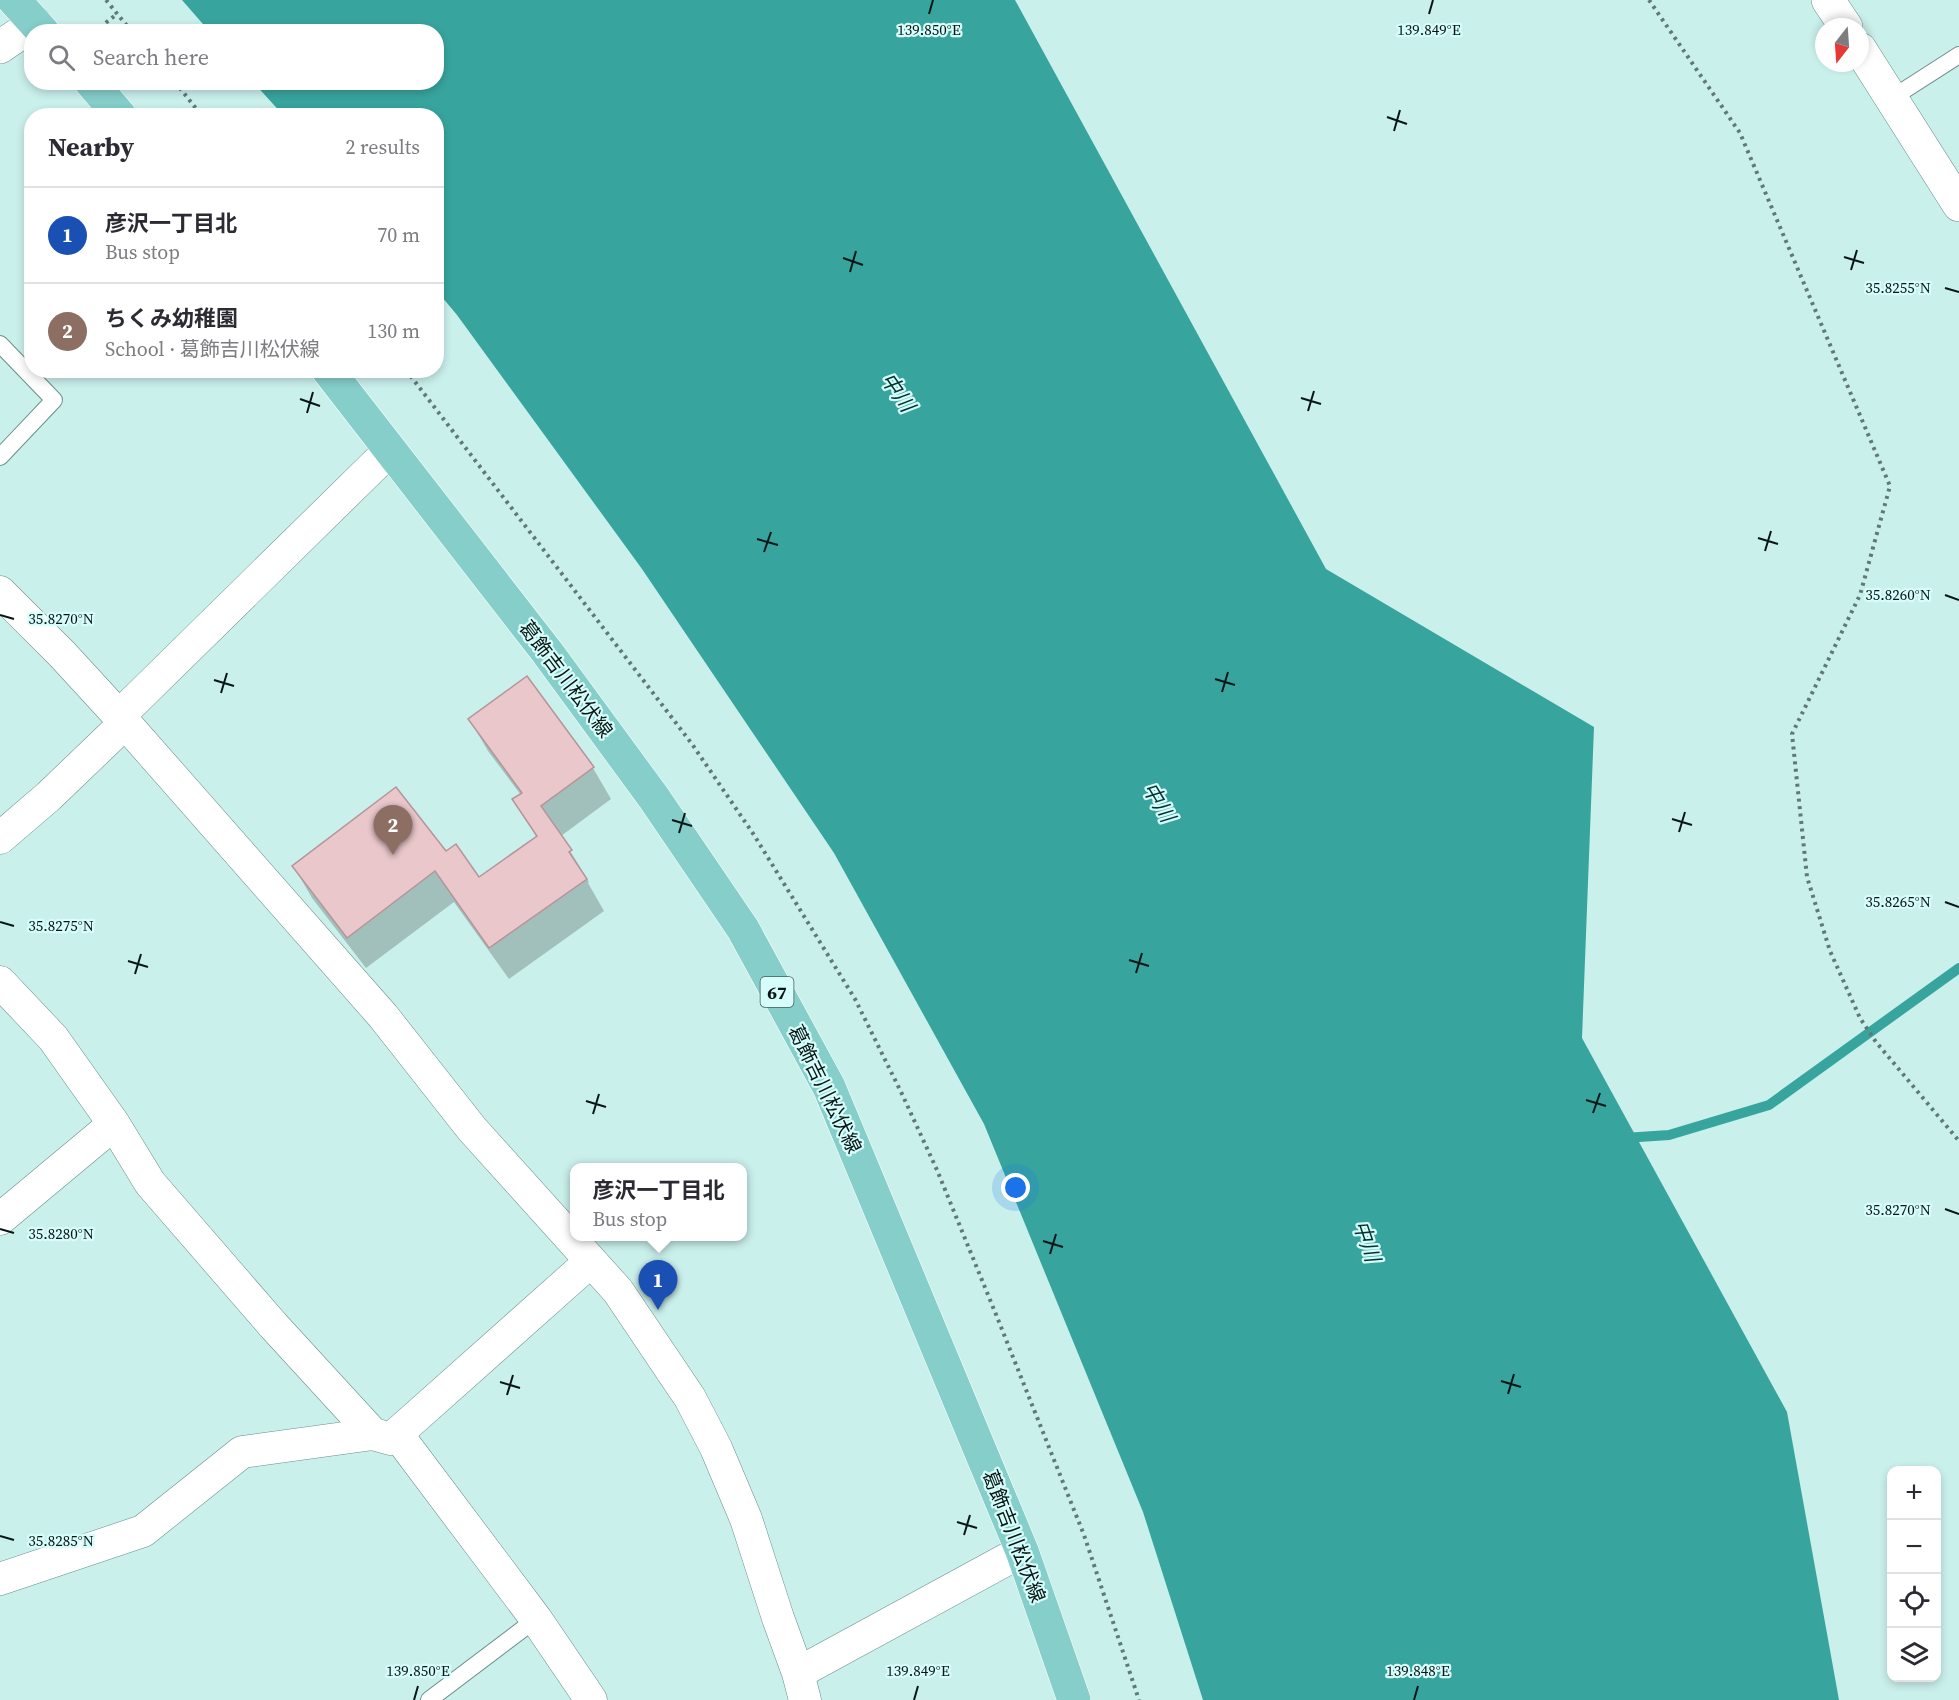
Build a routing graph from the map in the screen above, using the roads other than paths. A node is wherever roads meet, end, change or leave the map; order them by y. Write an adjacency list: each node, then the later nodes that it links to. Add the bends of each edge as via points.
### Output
1 (1828, 0): 2 (street)
2 (1840, 18)
3 (24, 25): 4 (street)
4 (0, 47)
5 (1959, 56): 8 (lane)
6 (1869, 63): 8 (street)
7 (99, 90): 9 (main road)
8 (1892, 98): 10 (street)
9 (113, 108)
10 (1959, 205)
11 (0, 345): 12 (lane)
12 (24, 369)
13 (32, 378): 16 (lane, via 54,400)
14 (334, 378): 15 (main road, 葛飾吉川松伏線 / 67)
15 (390, 450): 18 (street); 27 (main road, 葛飾吉川松伏線 / 67, via 547,652 654,798 743,929 829,1087)
16 (0, 457)
17 (0, 592): 18 (street)
18 (122, 720): 19 (street, via 49,796); 23 (street, via 383,1016 472,1129)
19 (0, 838)
20 (0, 982): 21 (street, via 53,1038)
21 (114, 1124): 22 (street); 26 (street, via 150,1183 273,1325)
22 (0, 1219)
23 (570, 1238)
24 (573, 1241): 25 (street)
25 (591, 1261): 26 (street); 30 (street, via 618,1291 655,1344 716,1448 746,1519)
26 (385, 1434): 28 (street, via 242,1452 143,1531); 29 (street)
27 (1022, 1551): 30 (street); 33 (main road, 葛飾吉川松伏線 / 67)
28 (0, 1579)
29 (536, 1619): 31 (lane); 32 (street)
30 (796, 1689)
31 (429, 1700)
32 (591, 1700)
33 (1074, 1700)

